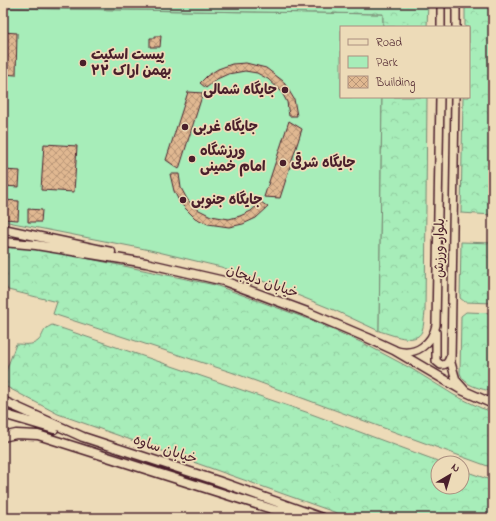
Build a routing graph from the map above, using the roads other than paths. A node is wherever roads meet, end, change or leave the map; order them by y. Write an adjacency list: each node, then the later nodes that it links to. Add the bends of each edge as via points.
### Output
1 (441, 3): 3 (main road)
2 (456, 3): 4 (main road)
3 (441, 26)
4 (456, 26)
5 (440, 98): 10 (main road, بلوار ورزش)
6 (455, 98): 12 (main road, بلوار ورزش)
7 (3, 230): 9 (main road, via 117,253)
8 (3, 242): 9 (main road, خیابان دلیجان)
9 (146, 263): 11 (main road, خیابان دلیجان, via 224,281 307,312)
10 (436, 325): 11 (main road, بلوار ورزش, via 431,339 420,349 407,352); 12 (main road, via 436,361 444,365)
11 (394, 350): 13 (main road, خیابان دلیجان)
12 (451, 355): 13 (main road, بلوار ورزش, via 454,376 458,384)
13 (469, 393): 15 (main road, خیابان دلیجان)
14 (3, 401): 18 (main road, خیابان ساوه)
15 (493, 404)
16 (3, 414): 18 (main road)
17 (3, 437): 19 (main road, via 16,434 38,435 278,511)
18 (83, 438): 19 (main road, خیابان ساوه)
19 (320, 517)

